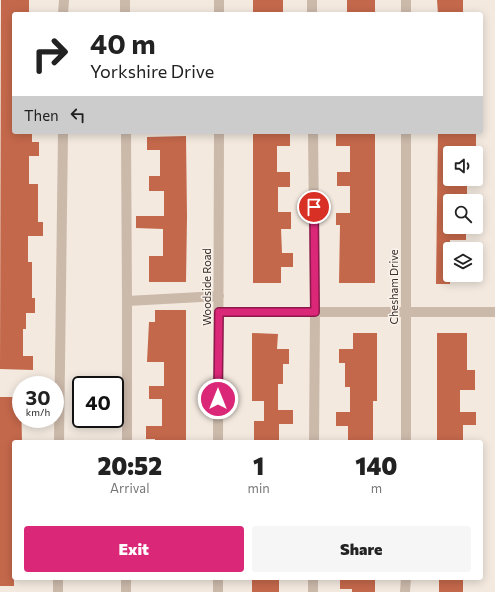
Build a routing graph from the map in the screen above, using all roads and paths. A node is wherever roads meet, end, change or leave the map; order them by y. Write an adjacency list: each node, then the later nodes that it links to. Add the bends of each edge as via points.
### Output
1 (64, 0): 6 (street)
2 (125, 0): 7 (street)
3 (219, 0): 8 (street)
4 (312, 0): 9 (street)
5 (406, 0): 10 (street)
6 (63, 12)
7 (125, 12)
8 (219, 12)
9 (312, 12)
10 (406, 12)
11 (63, 134): 22 (street)
12 (126, 134): 17 (street)
13 (219, 134): 16 (street, Woodside Road)
14 (313, 134): 20 (street)
15 (406, 134): 18 (street, Chesham Drive)
16 (219, 296): 17 (street); 19 (street, Woodside Road)
17 (127, 300): 23 (street)
18 (406, 311): 20 (street); 21 (street); 26 (street, Chesham Drive)
19 (219, 312): 20 (street); 24 (street, Woodside Road)
20 (315, 312): 25 (street)
21 (495, 312)
22 (59, 440)
23 (127, 440)
24 (218, 440)
25 (314, 440)
26 (406, 440)
27 (58, 580): 32 (street)
28 (126, 580): 33 (street)
29 (218, 580): 34 (street)
30 (313, 580): 35 (street)
31 (406, 580): 36 (street)
32 (58, 592)
33 (126, 592)
34 (218, 592)
35 (313, 592)
36 (406, 592)

